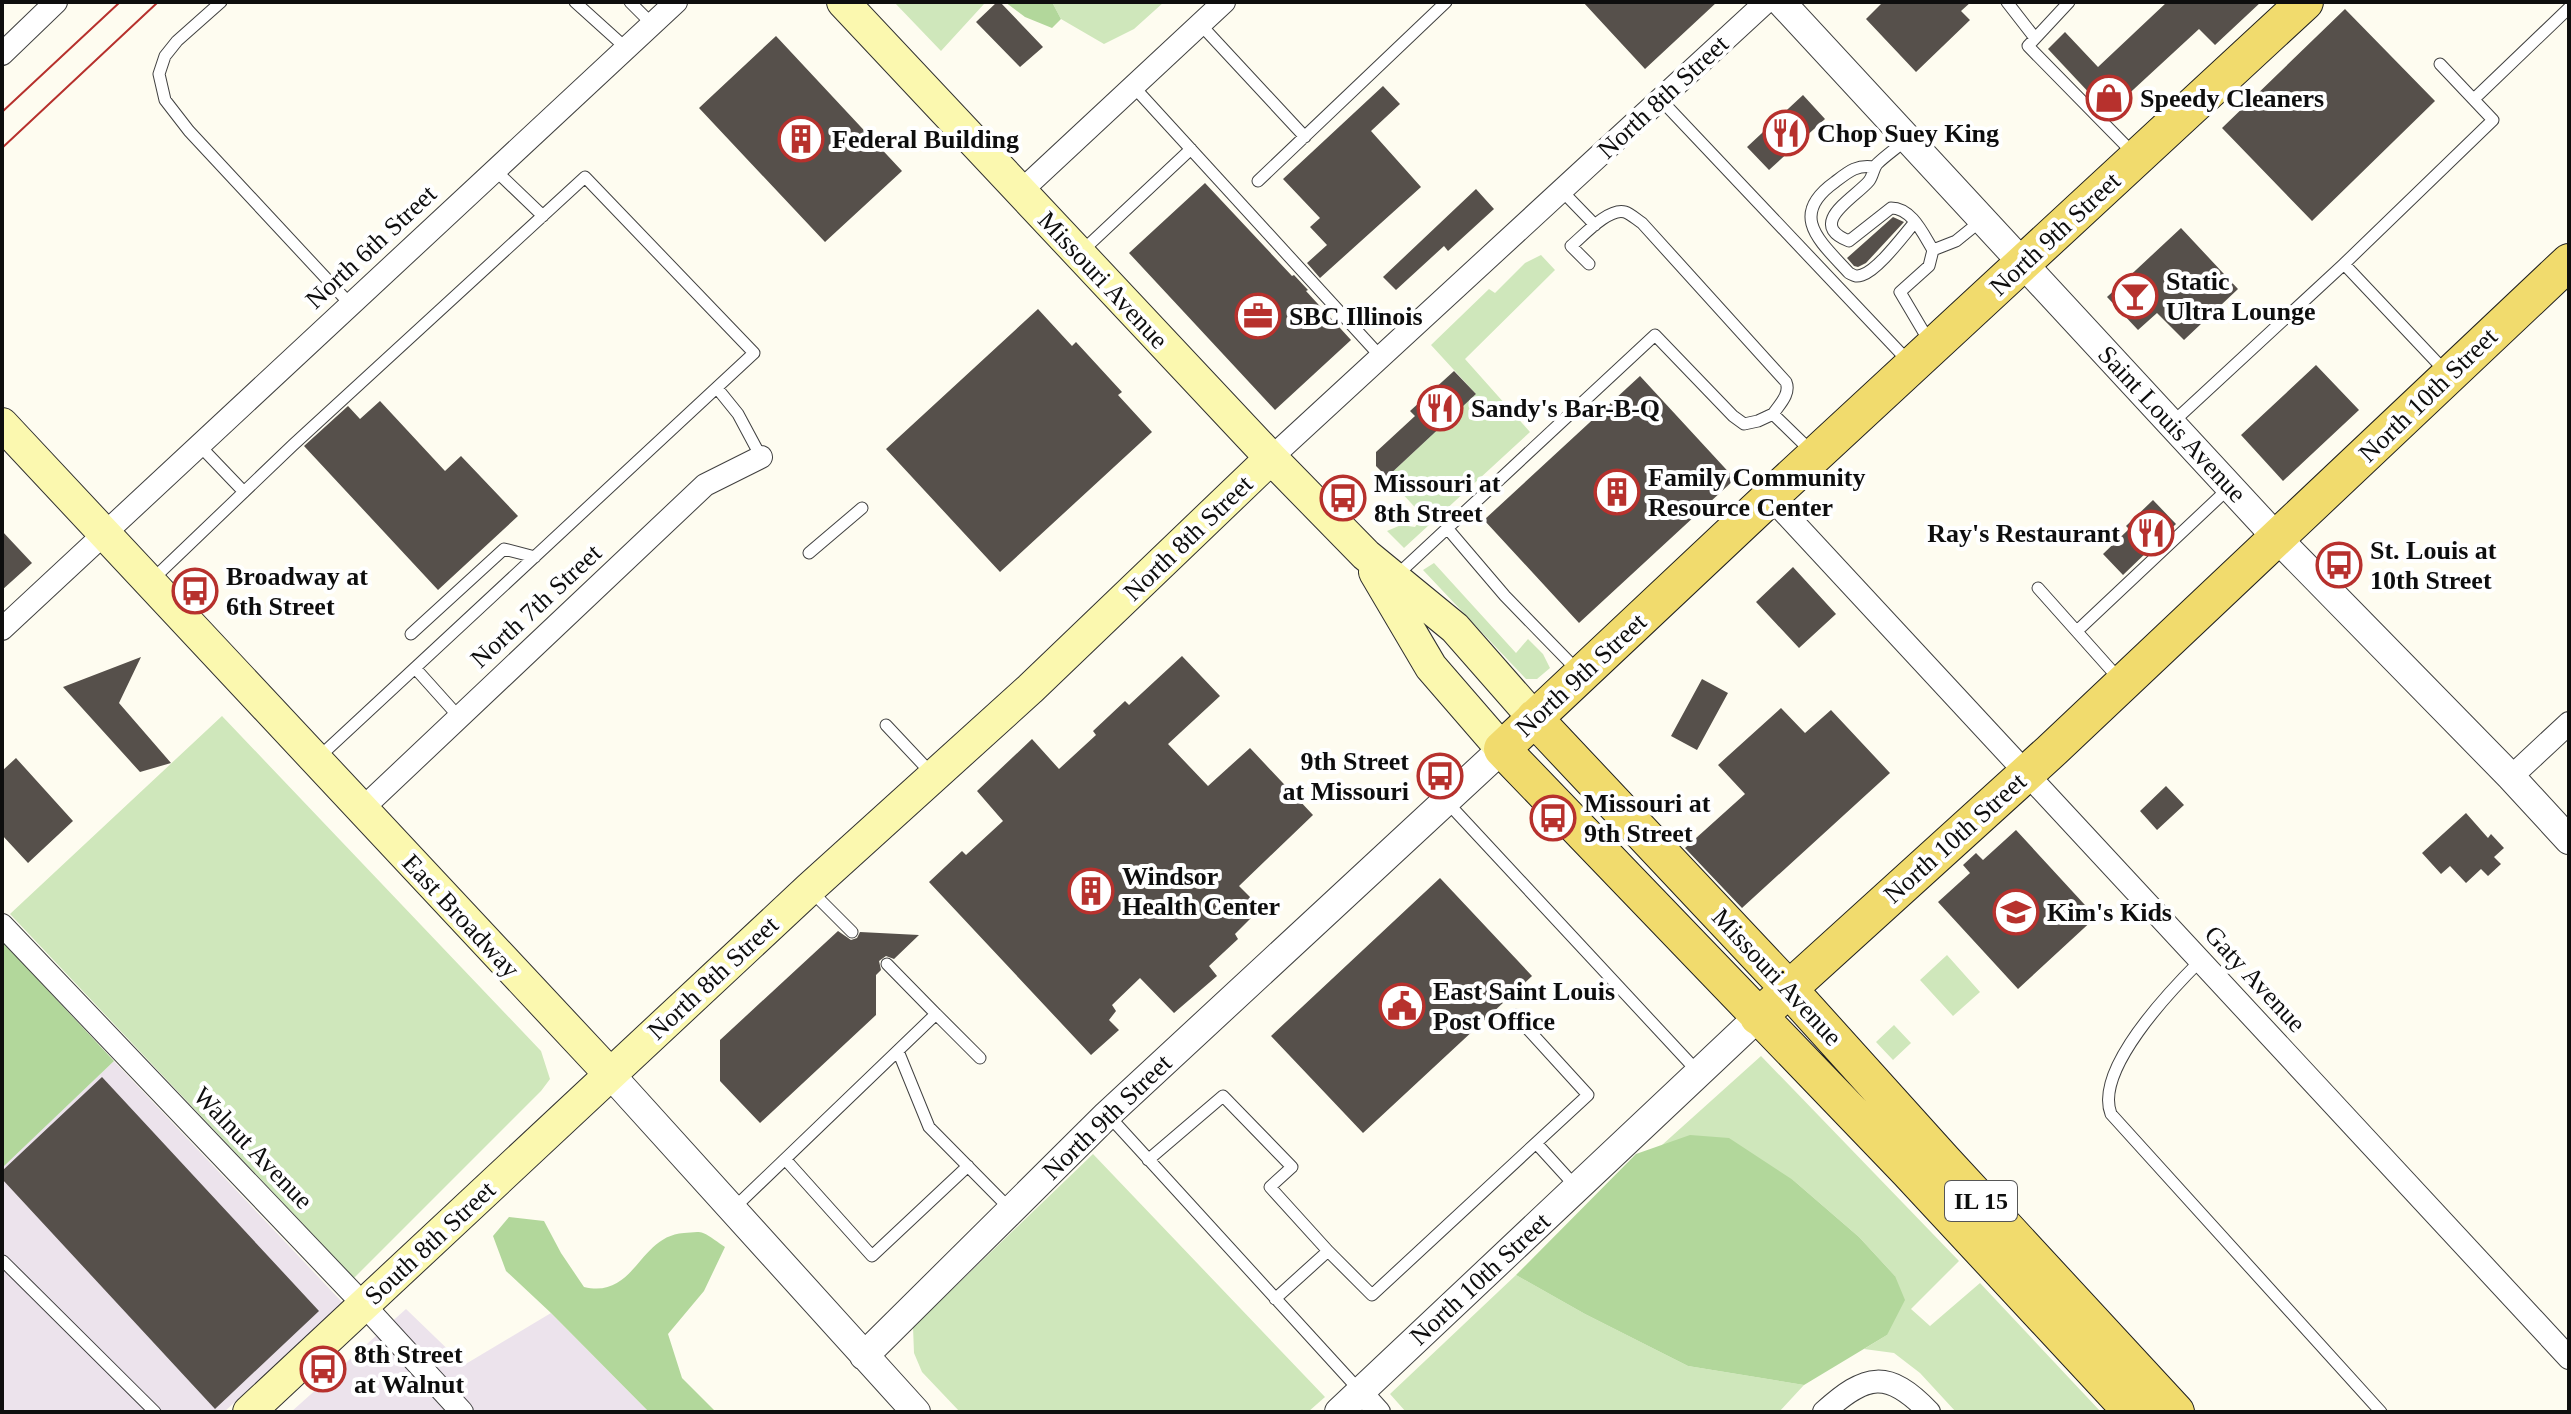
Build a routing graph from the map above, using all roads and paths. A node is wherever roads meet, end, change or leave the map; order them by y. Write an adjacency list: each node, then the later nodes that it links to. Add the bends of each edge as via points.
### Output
1 (56, 2): 19 (street)
2 (221, 2): 43 (lane, via 165,56 159,74 165,100)
3 (575, 2): 18 (lane)
4 (630, 2): 15 (lane)
5 (676, 2): 15 (street, North 6th Street)
6 (843, 2): 32 (main road, Missouri Avenue)
7 (1224, 2): 16 (street)
8 (1446, 2): 24 (lane)
9 (1766, 2): 23 (street, North 8th Street)
10 (1781, 2): 25 (street, Saint Louis Avenue)
11 (2007, 2): 17 (lane)
12 (2069, 2): 17 (lane)
13 (2305, 2): 27 (main road, North 9th Street)
14 (2569, 8): 22 (lane)
15 (652, 24): 18 (street, North 6th Street)
16 (1200, 24): 21 (street); 24 (lane)
17 (2035, 38): 27 (lane, via 2028,46)
18 (626, 48): 29 (street, North 6th Street)
19 (2, 54)
20 (2440, 64): 22 (lane)
21 (1133, 86): 26 (lane); 32 (street)
22 (2474, 99): 42 (lane, via 2493,120)
23 (1661, 100): 31 (street, North 8th Street); 44 (lane)
24 (1305, 137): 30 (lane)
25 (1908, 139): 28 (lane); 34 (street, Saint Louis Avenue)
26 (1191, 149): 38 (lane); 45 (lane)
27 (2137, 158): 41 (main road, North 9th Street)
28 (1874, 167): 35 (lane, via 1869,181 1833,215 1834,230 1849,241 1891,208); 35 (lane, via 1854,168 1818,196 1810,214 1816,236 1849,273 1864,275)
29 (495, 170): 33 (lane); 43 (street, North 6th Street)
30 (1258, 181)
31 (1562, 191): 36 (lane); 45 (street, North 8th Street)
32 (1020, 192): 38 (main road, Missouri Avenue)
33 (543, 216): 47 (lane, via 585,177 754,353); 56 (lane)
34 (1982, 220): 37 (lane, via 1956,241); 41 (street, Saint Louis Avenue)
35 (1915, 222): 37 (lane)
36 (1595, 225): 40 (lane, via 1571,246); 48 (lane, via 1613,212 1625,211 1642,223 1786,382 1787,393)
37 (1933, 250): 44 (lane, via 1929,266 1900,292)
38 (1079, 254): 54 (main road, Missouri Avenue)
39 (2569, 262): 46 (main road, North 10th Street)
40 (1589, 264)
41 (2023, 264): 44 (main road, North 9th Street); 49 (street, Saint Louis Avenue)
42 (2344, 264): 46 (lane); 49 (lane)
43 (350, 304): 51 (street, North 6th Street)
44 (1922, 356): 52 (main road, North 9th Street)
45 (1381, 357): 54 (street, North 8th Street)
46 (2448, 375): 61 (main road, North 10th Street)
47 (717, 388): 53 (lane); 64 (lane)
48 (1773, 414): 52 (lane); 59 (lane, via 1744,424 1655,335)
49 (2171, 423): 55 (street, Saint Louis Avenue)
50 (4, 430): 60 (main road, East Broadway)
51 (199, 445): 56 (lane); 60 (street, North 6th Street)
52 (1815, 455): 57 (main road, North 9th Street)
53 (761, 457): 74 (street, North 7th Street, via 705,485)
54 (1271, 458): 63 (main road, Missouri Avenue); 81 (main road, North 8th Street)
55 (2230, 487): 61 (street, Saint Louis Avenue); 69 (lane)
56 (244, 492): 66 (lane)
57 (1770, 497): 72 (main road, North 9th Street); 80 (street, Gaty Avenue)
58 (862, 508): 62 (lane)
59 (1447, 528): 65 (lane); 72 (lane)
60 (104, 534): 66 (main road, East Broadway); 68 (street, North 6th Street)
61 (2278, 539): 73 (main road, North 10th Street); 82 (street, Saint Louis Avenue)
62 (809, 553)
63 (1366, 555): 65 (main road, Missouri Avenue); 78 (main road, Missouri Avenue, via 1431,667)
64 (535, 557): 70 (lane, via 504,549); 71 (lane)
65 (1394, 578): 75 (main road, Missouri Avenue, via 1455,628)
66 (149, 583): 79 (main road, East Broadway)
67 (2038, 588): 69 (lane)
68 (2, 627)
69 (2077, 631): 73 (lane)
70 (411, 634)
71 (415, 668): 74 (lane); 79 (lane)
72 (1582, 675): 75 (main road, North 9th Street)
73 (2124, 683): 80 (main road, North 10th Street)
74 (459, 717): 84 (street, North 7th Street)
75 (1534, 718): 78 (main road, North 9th Street); 91 (main road, Missouri Avenue / IL 15)
76 (2569, 723): 82 (street)
77 (886, 725): 81 (lane)
78 (1502, 749): 83 (street, North 9th Street); 94 (main road, Missouri Avenue)
79 (315, 761): 84 (main road, East Broadway)
80 (2026, 774): 89 (street, Gaty Avenue); 91 (main road, North 10th Street)
81 (934, 776): 86 (main road, North 8th Street)
82 (2511, 777): 85 (street, Saint Louis Avenue)
83 (1445, 801): 97 (lane); 99 (street, North 9th Street)
84 (361, 810): 98 (main road, East Broadway)
85 (2569, 840)
86 (809, 889): 88 (lane); 98 (main road, North 8th Street)
87 (2, 925): 110 (street, Walnut Avenue)
88 (852, 932)
89 (2200, 961): 112 (street, Gaty Avenue); 123 (lane, via 2151,1014 2122,1056 2107,1104 2111,1114)
90 (887, 964): 92 (lane)
91 (1788, 988): 94 (main road, North 10th Street); 122 (main road, Missouri Avenue / IL 15)
92 (936, 1014): 95 (lane); 96 (lane)
93 (1515, 1015): 100 (lane, via 1588,1095)
94 (1758, 1017): 97 (street, North 10th Street); 121 (main road, Missouri Avenue / IL 15)
95 (898, 1051): 101 (lane); 103 (lane, via 929,1127)
96 (980, 1058)
97 (1699, 1073): 104 (street, North 10th Street)
98 (610, 1074): 105 (street, East Broadway); 110 (main road, South 8th Street)
99 (1107, 1115): 102 (lane); 106 (street, North 9th Street)
100 (1536, 1143): 104 (lane); 107 (lane, via 1372,1295)
101 (785, 1159): 103 (lane, via 872,1256); 105 (lane)
102 (1148, 1160): 107 (lane, via 1223,1096 1292,1167 1270,1187); 109 (lane)
103 (968, 1166): 106 (lane)
104 (1577, 1188): 113 (street, North 10th Street)
105 (732, 1210): 111 (street, East Broadway)
106 (1011, 1210): 111 (street, North 9th Street)
107 (1328, 1251): 109 (lane)
108 (3, 1261): 114 (lane)
109 (1275, 1299): 113 (lane)
110 (364, 1305): 115 (main road, South 8th Street); 116 (street, Walnut Avenue)
111 (864, 1356): 117 (street, East Broadway)
112 (2569, 1358)
113 (1370, 1402): 118 (street, North 10th Street)
114 (155, 1412)
115 (249, 1412)
116 (462, 1412)
117 (916, 1412)
118 (1339, 1412)
119 (1824, 1412): 120 (street, via 1848,1390 1879,1380 1896,1384)
120 (1929, 1412)
121 (2132, 1412)
122 (2176, 1412)
123 (2381, 1412)

